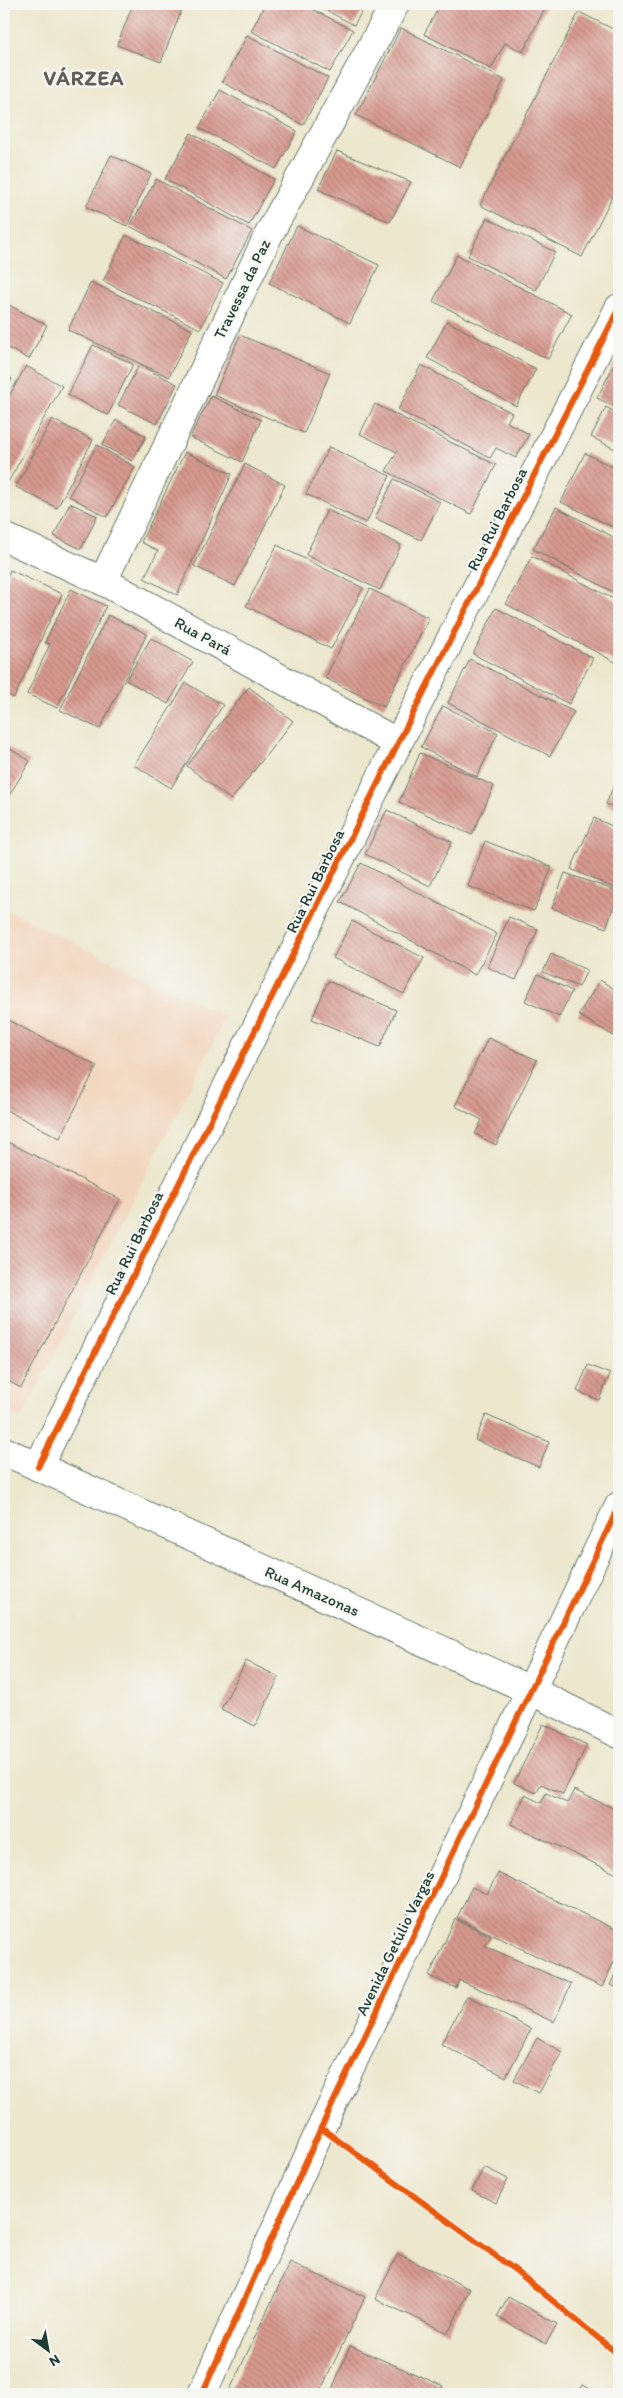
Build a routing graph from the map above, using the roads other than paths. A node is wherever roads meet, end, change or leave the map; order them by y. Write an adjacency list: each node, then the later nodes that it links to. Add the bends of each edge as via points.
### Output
1 (394, 4): 4 (street, Travessa da Paz, via 269,234)
2 (619, 308): 5 (street, Rua Rui Barbosa)
3 (4, 537): 4 (street, Rua Pará)
4 (103, 581): 5 (street, Rua Pará)
5 (398, 743): 7 (street, Rua Rui Barbosa)
6 (4, 1451): 7 (street, Rua Amazonas)
7 (38, 1467): 9 (street, Rua Amazonas)
8 (619, 1506): 9 (street, Avenida Getúlio Vargas)
9 (532, 1691): 10 (street, Rua Amazonas); 11 (street, Avenida Getúlio Vargas, via 321,2128)
10 (619, 1734)
11 (202, 2394)

